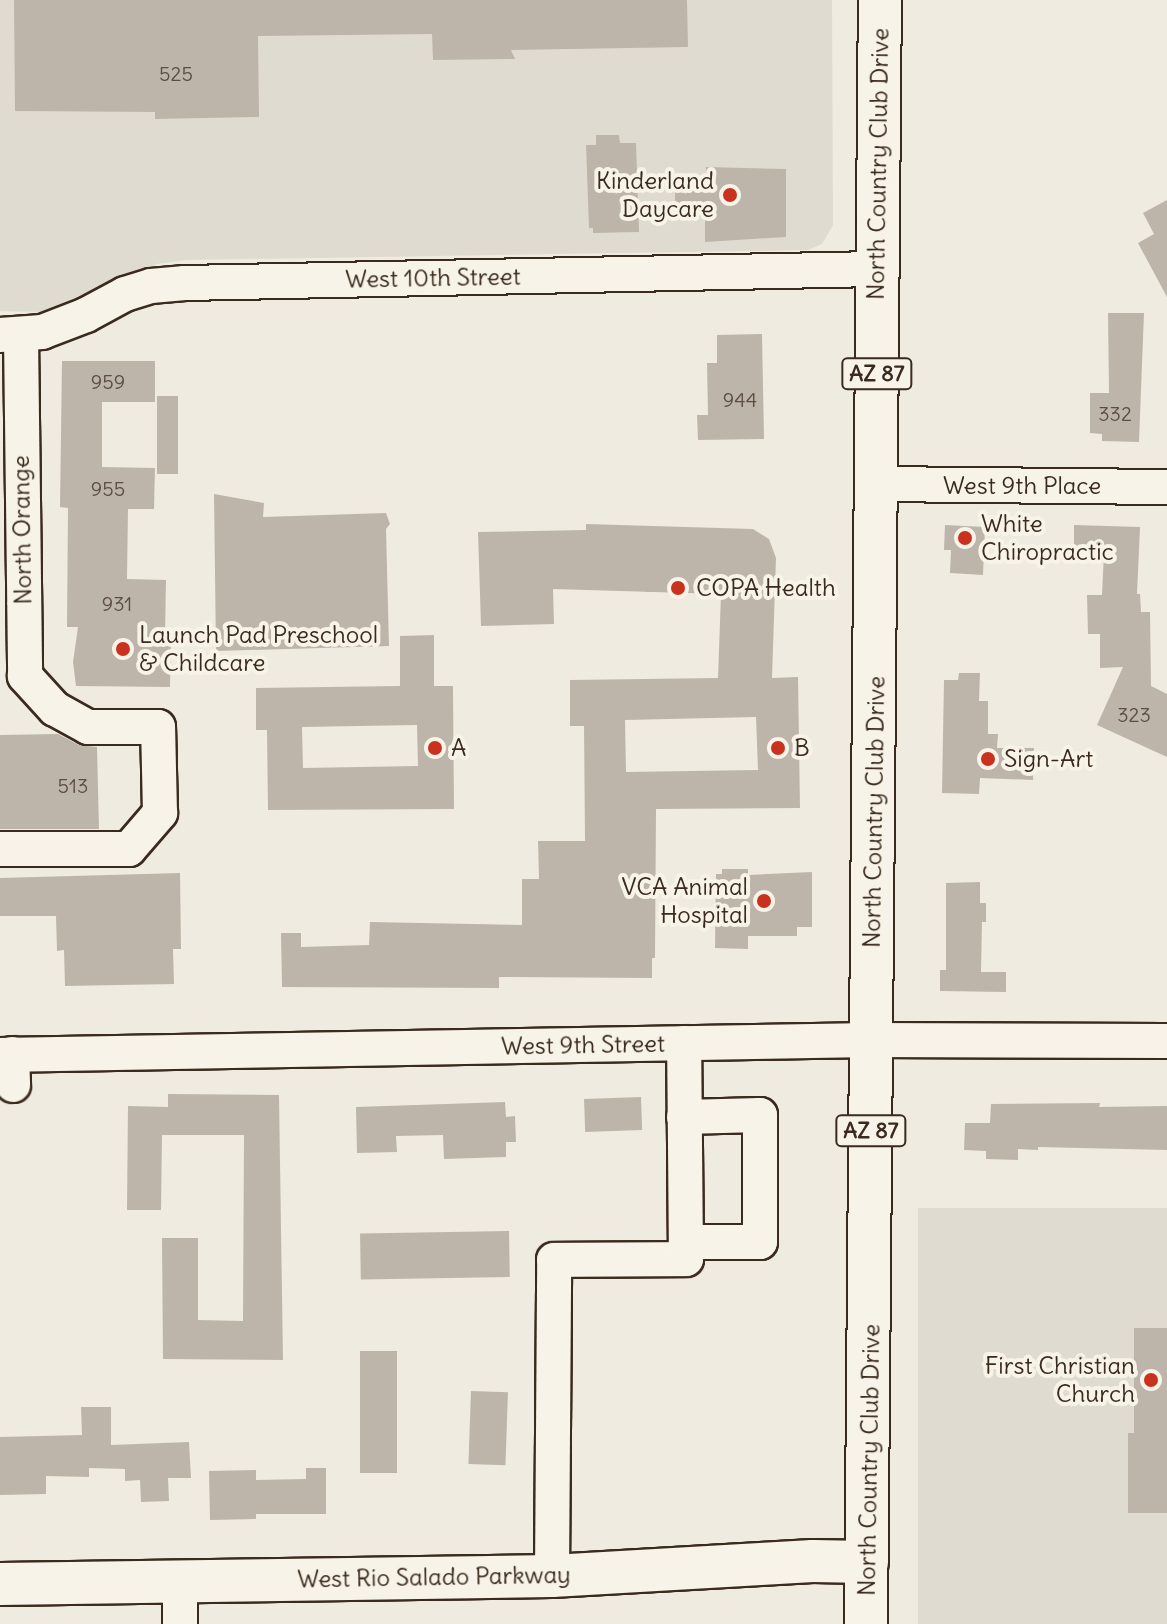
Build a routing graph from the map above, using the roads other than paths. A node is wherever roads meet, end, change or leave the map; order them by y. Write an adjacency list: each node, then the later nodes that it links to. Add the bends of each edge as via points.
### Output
1 (880, 0): 2 (main road, North Country Club Drive / AZ 87)
2 (876, 269): 3 (street, West 10th Street, via 185,283 151,286 86,315); 4 (main road, North Country Club Drive / AZ 87)
3 (10, 335): 6 (street, North Orange)
4 (877, 484): 5 (street, West 9th Place); 8 (main road, North Country Club Drive / AZ 87)
5 (1167, 487)
6 (12, 676): 7 (street, via 88,727 158,727 160,813 129,849)
7 (0, 849)
8 (871, 1040): 9 (street, West 9th Street); 10 (street, West 9th Street); 14 (main road, North Country Club Drive / AZ 87)
9 (1167, 1041)
10 (684, 1043): 11 (street, West 9th Street); 12 (street)
11 (8, 1065)
12 (684, 1117): 13 (street); 13 (street, via 760,1115 760,1242)
13 (686, 1242): 15 (street, via 686,1259 554,1260)
14 (867, 1562): 15 (main road, West Rio Salado Parkway); 19 (main road, North Country Club Drive / AZ 87)
15 (552, 1576): 16 (main road, West Rio Salado Parkway)
16 (180, 1581): 17 (main road, West Rio Salado Parkway); 18 (street)
17 (0, 1584)
18 (180, 1624)
19 (866, 1624)

